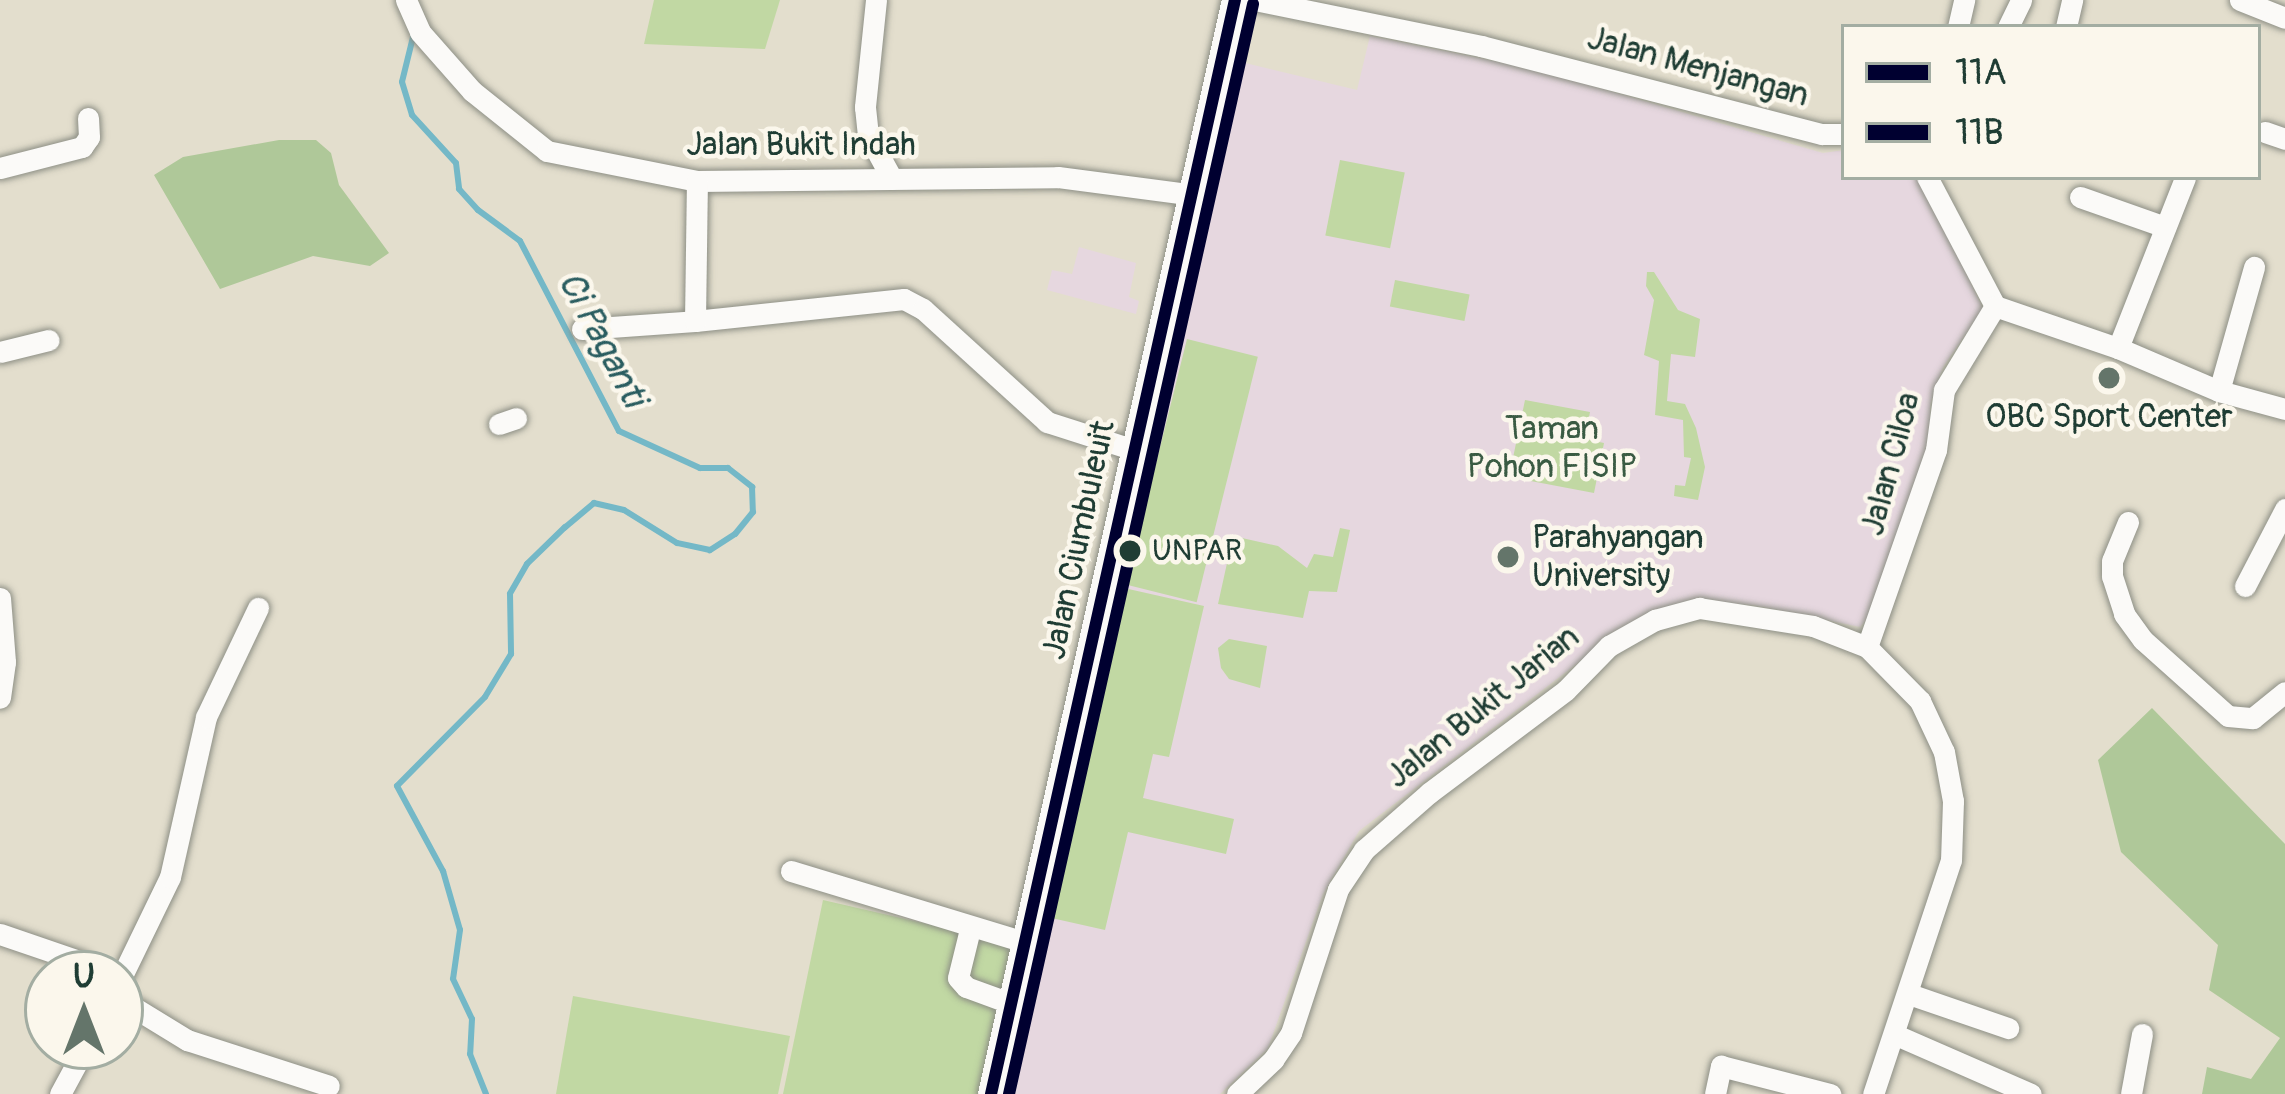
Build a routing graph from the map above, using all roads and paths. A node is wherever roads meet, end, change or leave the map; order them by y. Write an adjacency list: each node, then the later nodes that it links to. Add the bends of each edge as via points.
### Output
1 (876, 0): 10 (street, via 866,121)
2 (1235, 0): 14 (main road, Jalan Ciumbuleuit)
3 (1255, 0): 8 (street, Jalan Menjangan)
4 (2240, 0): 6 (street)
5 (412, 15): 13 (street, Jalan Bukit Indah, via 472,91 532,143)
6 (2285, 18)
7 (88, 118): 9 (street, via 82,147)
8 (1841, 134)
9 (0, 168)
10 (892, 179): 13 (street, Jalan Bukit Indah); 14 (street, Jalan Bukit Indah, via 1058,177)
11 (1929, 180): 18 (street)
12 (2184, 180): 16 (street)
13 (697, 181): 19 (street)
14 (1196, 195): 26 (main road, Jalan Ciumbuleuit)
15 (2080, 197): 16 (street)
16 (2165, 226): 22 (street)
17 (2254, 267): 24 (street)
18 (1994, 306): 22 (street); 32 (street, Jalan Ciloa, via 1944,390 1936,449)
19 (695, 321): 20 (street); 26 (street, via 904,298 1047,422)
20 (582, 328)
21 (49, 340): 23 (street)
22 (2118, 348): 24 (street)
23 (0, 352)
24 (2219, 391): 25 (street)
25 (2285, 409)
26 (1135, 449): 38 (main road, Jalan Ciumbuleuit)
27 (2285, 509): 29 (street)
28 (2128, 522): 33 (street, via 2112,576 2143,640 2228,716 2253,718)
29 (2245, 586)
30 (0, 598): 34 (street)
31 (258, 608): 40 (street, via 206,717 170,877)
32 (1867, 647): 41 (street, Jalan Bukit Jarian, via 1920,701 1953,792 1951,860); 49 (street, Jalan Bukit Jarian, via 1813,626 1699,608 1655,620 1609,646 1566,690 1364,850 1338,889 1291,1033)
33 (2285, 692)
34 (0, 698)
35 (791, 871): 36 (street)
36 (970, 929): 38 (street); 42 (street, via 958,978)
37 (0, 934): 39 (street)
38 (1024, 942): 42 (main road, Jalan Ciumbuleuit)
39 (47, 950)
40 (135, 950)
41 (1909, 994): 44 (street); 45 (street, Jalan Bukit Jarian)
42 (1010, 1003): 48 (main road, Jalan Ciumbuleuit)
43 (144, 1014): 47 (street, via 187,1040)
44 (2008, 1028)
45 (1896, 1034): 52 (street, Jalan Bukit Jarian); 53 (street)
46 (2142, 1034): 54 (street)
47 (329, 1086)
48 (991, 1094)
49 (1237, 1094)
50 (1715, 1094): 51 (street, via 1721,1066)
51 (1830, 1094)
52 (1873, 1094)
53 (2031, 1094)
54 (2131, 1094)

